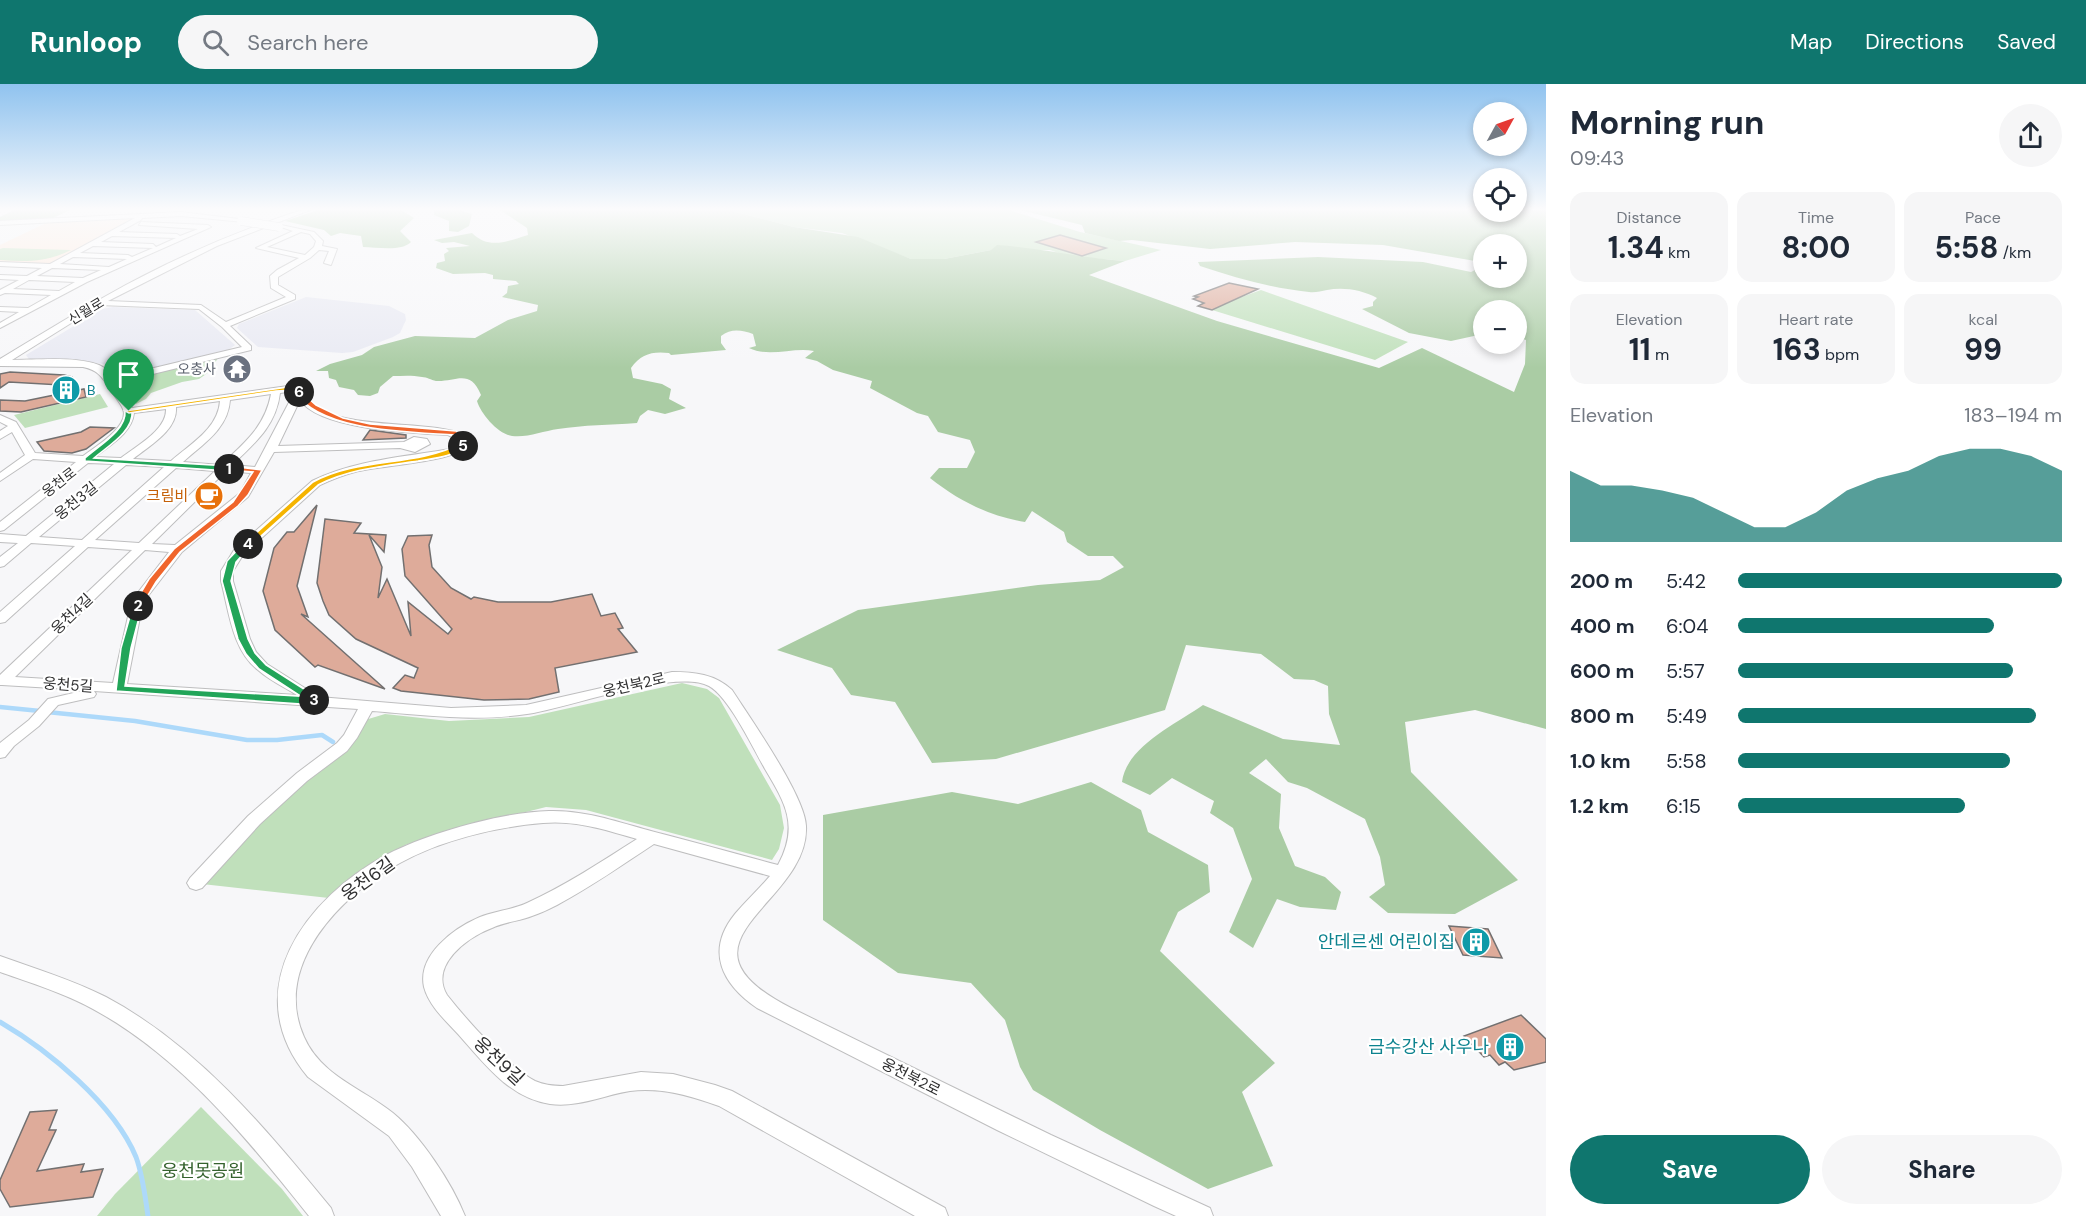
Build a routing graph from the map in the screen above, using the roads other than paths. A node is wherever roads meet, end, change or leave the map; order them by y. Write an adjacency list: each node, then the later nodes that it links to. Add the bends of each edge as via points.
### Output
1 (56, 263): 7 (street)
2 (120, 263): 8 (street)
3 (162, 263): 19 (street, 신월로, via 86,303)
4 (178, 263): 14 (street, 신월로)
5 (292, 263): 18 (street, via 273,278 274,286 291,298)
6 (0, 264): 7 (street)
7 (50, 266): 8 (street); 10 (street)
8 (108, 268): 11 (street)
9 (0, 277): 10 (street)
10 (28, 278): 11 (street); 12 (street)
11 (84, 280): 13 (street)
12 (1, 291): 13 (street)
13 (60, 293): 16 (street)
14 (98, 303): 18 (street, via 201,308); 19 (street, 신월로)
15 (0, 309): 16 (street)
16 (28, 310): 17 (street)
17 (1, 325)
18 (225, 325): 20 (street, via 248,348)
19 (0, 360): 20 (street, via 88,365 101,370)
20 (112, 381): 27 (street)
21 (276, 389): 22 (street, via 295,388); 23 (street); 37 (street, via 269,420)
22 (299, 393): 25 (street, 웅천북2로); 26 (street)
23 (225, 396): 24 (street); 36 (street, via 224,412 217,426)
24 (170, 404): 27 (street); 35 (street, 웅천3길, via 173,413 167,424)
25 (314, 406): 26 (street); 51 (street, 웅천북2로, via 355,424 450,432 464,441 453,452 354,469 321,480 232,561 227,581 250,654 270,673)
26 (290, 410): 32 (street)
27 (129, 411): 34 (street, 웅천로, via 125,427)
28 (0, 418): 29 (street)
29 (14, 426): 30 (street); 33 (street)
30 (0, 436)
31 (404, 445): 32 (street)
32 (271, 449): 38 (street)
33 (31, 456): 34 (street, 웅천3길); 39 (street)
34 (87, 459): 35 (street, 웅천3길); 40 (street, 웅천로)
35 (124, 462): 36 (street, 웅천3길); 42 (street, 웅천3길)
36 (174, 465): 37 (street, 웅천3길); 43 (street)
37 (223, 468): 38 (street, 웅천3길); 44 (street)
38 (258, 470): 45 (street, via 236,504)
39 (0, 478)
40 (0, 528)
41 (0, 538): 42 (street)
42 (28, 540): 43 (street); 46 (street)
43 (85, 543): 44 (street); 47 (street)
44 (142, 547): 45 (street); 48 (street, 웅천4길)
45 (178, 549): 49 (street, via 142,595)
46 (0, 563)
47 (0, 619)
48 (1, 680): 49 (street, 웅천5길)
49 (119, 688): 51 (street, 웅천5길)
50 (89, 694): 53 (street, via 53,702)
51 (316, 701): 52 (street, 웅천북2로)
52 (367, 706): 55 (street, 웅천북2로, via 451,713 502,712 545,707 672,676 710,680 728,693 794,805 797,842); 56 (street, via 342,747 254,820)
53 (0, 753)
54 (651, 838): 55 (street, 웅천6길); 59 (street, 웅천6길, via 594,821 556,816 434,843 394,859 355,886 335,903 301,948 291,970 286,999 297,1044 306,1060 327,1080 397,1129); 60 (street, 웅천9길, via 535,908 487,922 457,938 439,961 433,978 441,1001 522,1085 551,1095 641,1081 694,1087 735,1104)
55 (782, 873): 61 (street, 웅천북2로, via 728,942 730,965 751,993 770,1007 981,1112)
56 (196, 883)
57 (0, 964): 58 (street, via 109,1008 165,1046 244,1124)
58 (323, 1216)
59 (454, 1216)
60 (937, 1216)
61 (1202, 1216)

